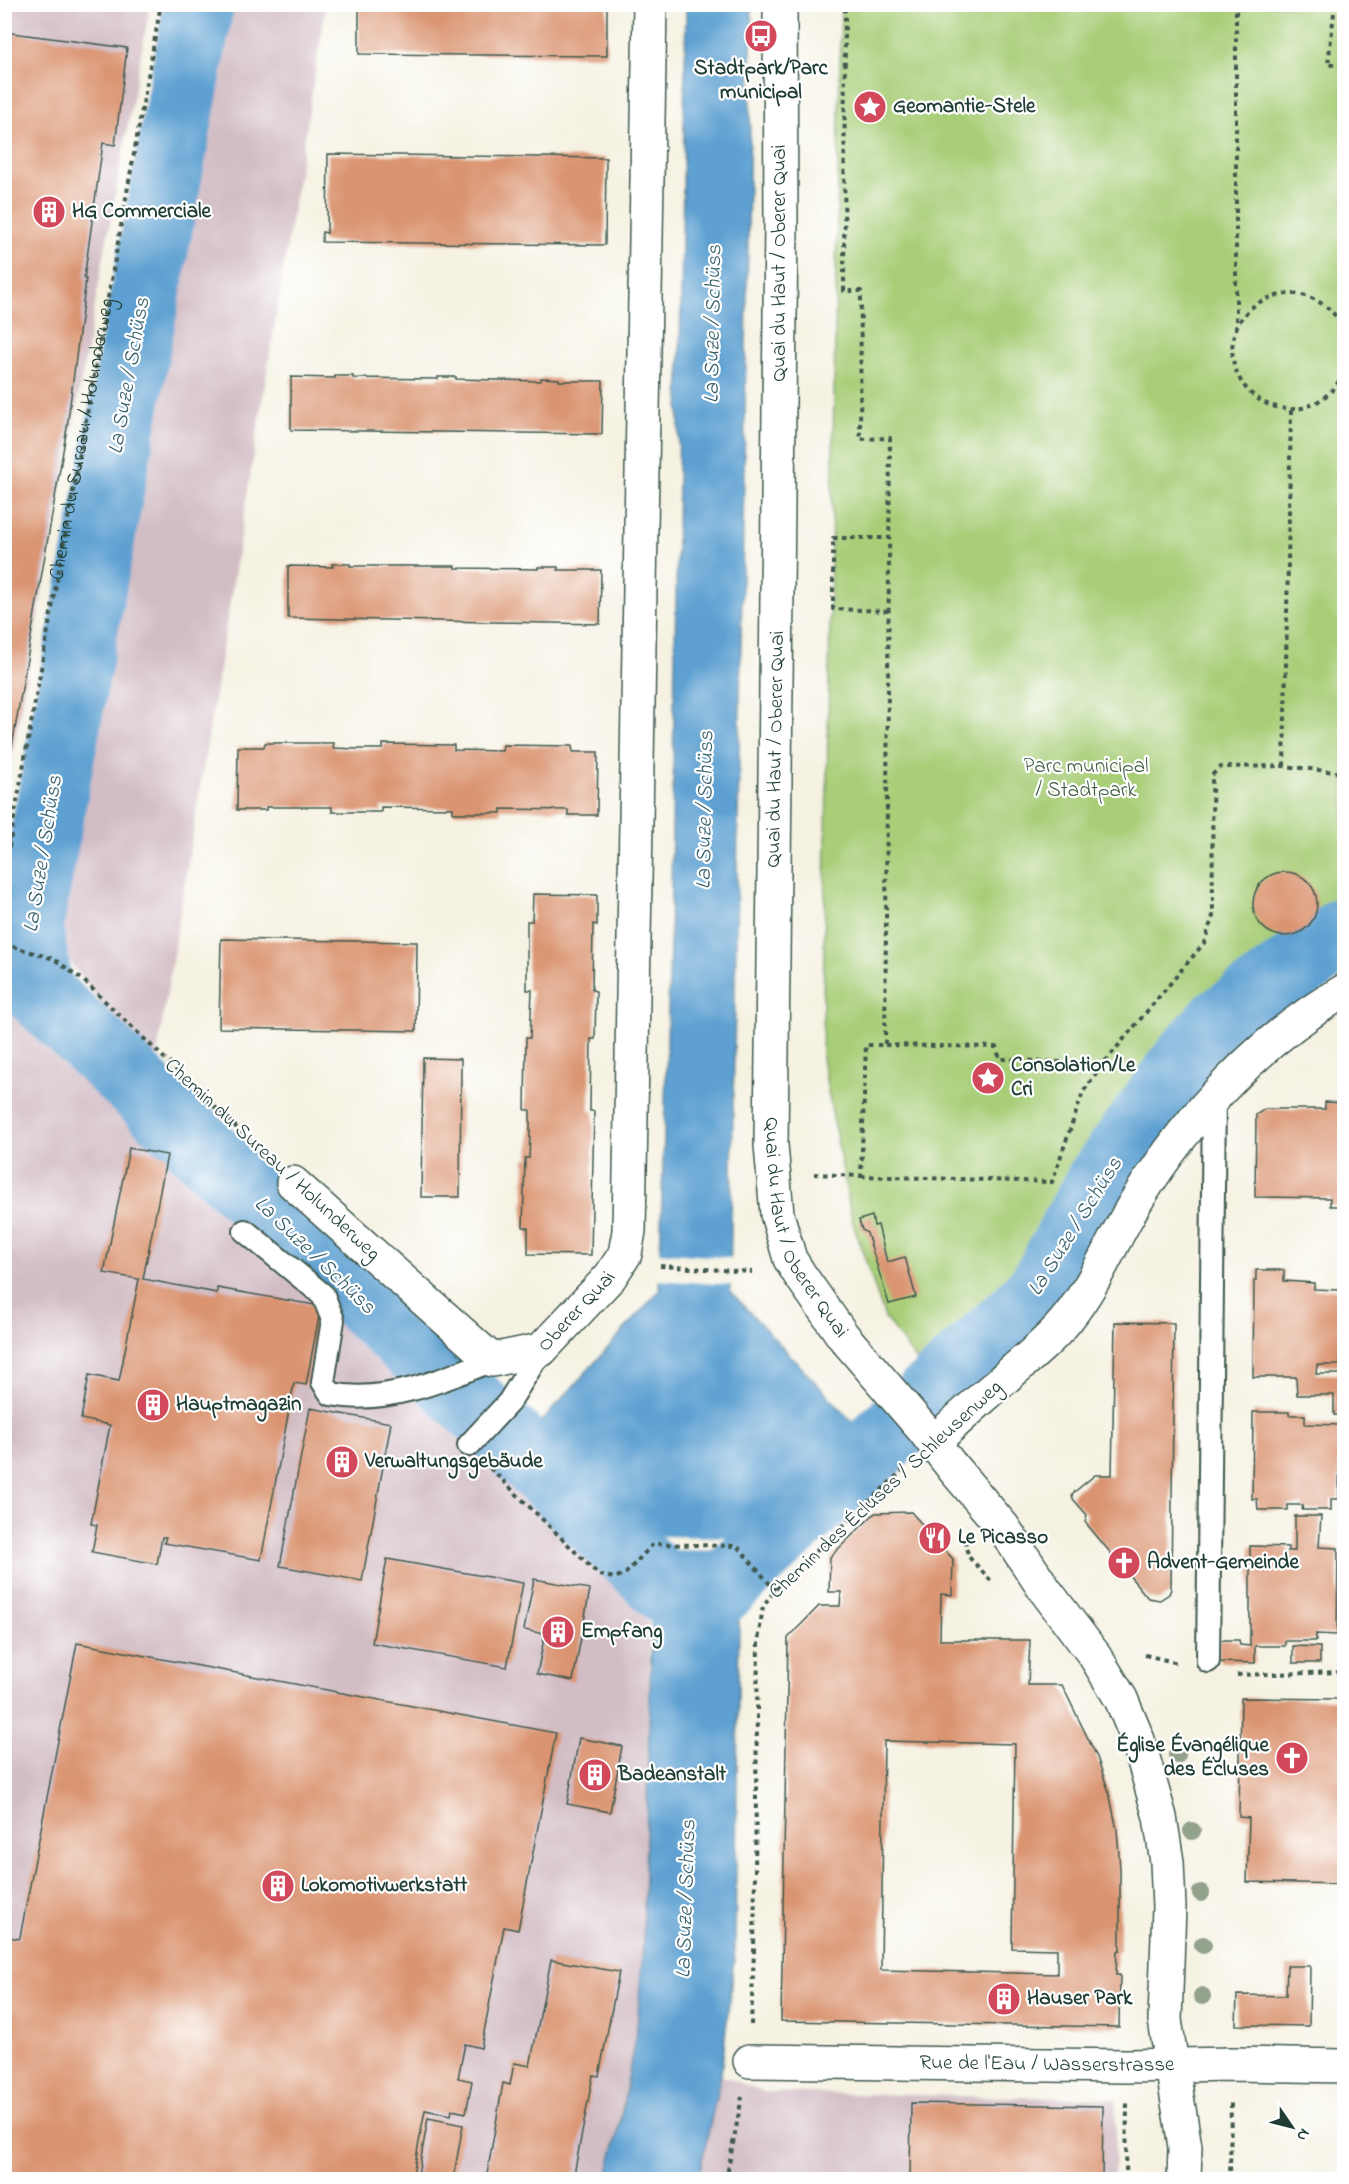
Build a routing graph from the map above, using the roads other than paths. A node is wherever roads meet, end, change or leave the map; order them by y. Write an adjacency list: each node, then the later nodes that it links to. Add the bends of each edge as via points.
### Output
1 (650, 4): 7 (street, Oberer Quai, via 629,1219 625,1254 620,1263 606,1283)
2 (780, 4): 9 (street, Quai du Haut / Oberer Quai, via 772,1171 777,1214 790,1259 843,1336)
3 (1344, 991): 4 (street, Chemin des Écluses / Schleusenweg, via 1293,1025)
4 (1214, 1096): 9 (street, Chemin des Écluses / Schleusenweg, via 1137,1199 1096,1278 1066,1321 1041,1347); 11 (lane)
5 (293, 1183): 8 (street, Chemin du Sureau / Holunderweg)
6 (245, 1231): 8 (lane, via 324,1295 333,1320 323,1382 332,1394 349,1398 383,1395)
7 (541, 1350): 8 (street, Oberer Quai); 10 (lane, via 509,1402)
8 (485, 1363)
9 (928, 1435): 13 (street, Quai du Haut / Oberer Quai, via 1003,1527 1095,1656 1121,1699 1138,1740 1160,1817 1167,1862 1165,2020)
10 (474, 1439)
11 (1208, 1661)
12 (750, 2061): 13 (street, Rue de l'Eau / Wasserstrasse)
13 (1172, 2065): 14 (street, Rue de l'Eau / Wasserstrasse); 15 (street, Quai du Haut / Oberer Quai, via 1185,2147)
14 (1344, 2066)
15 (1184, 2180)

